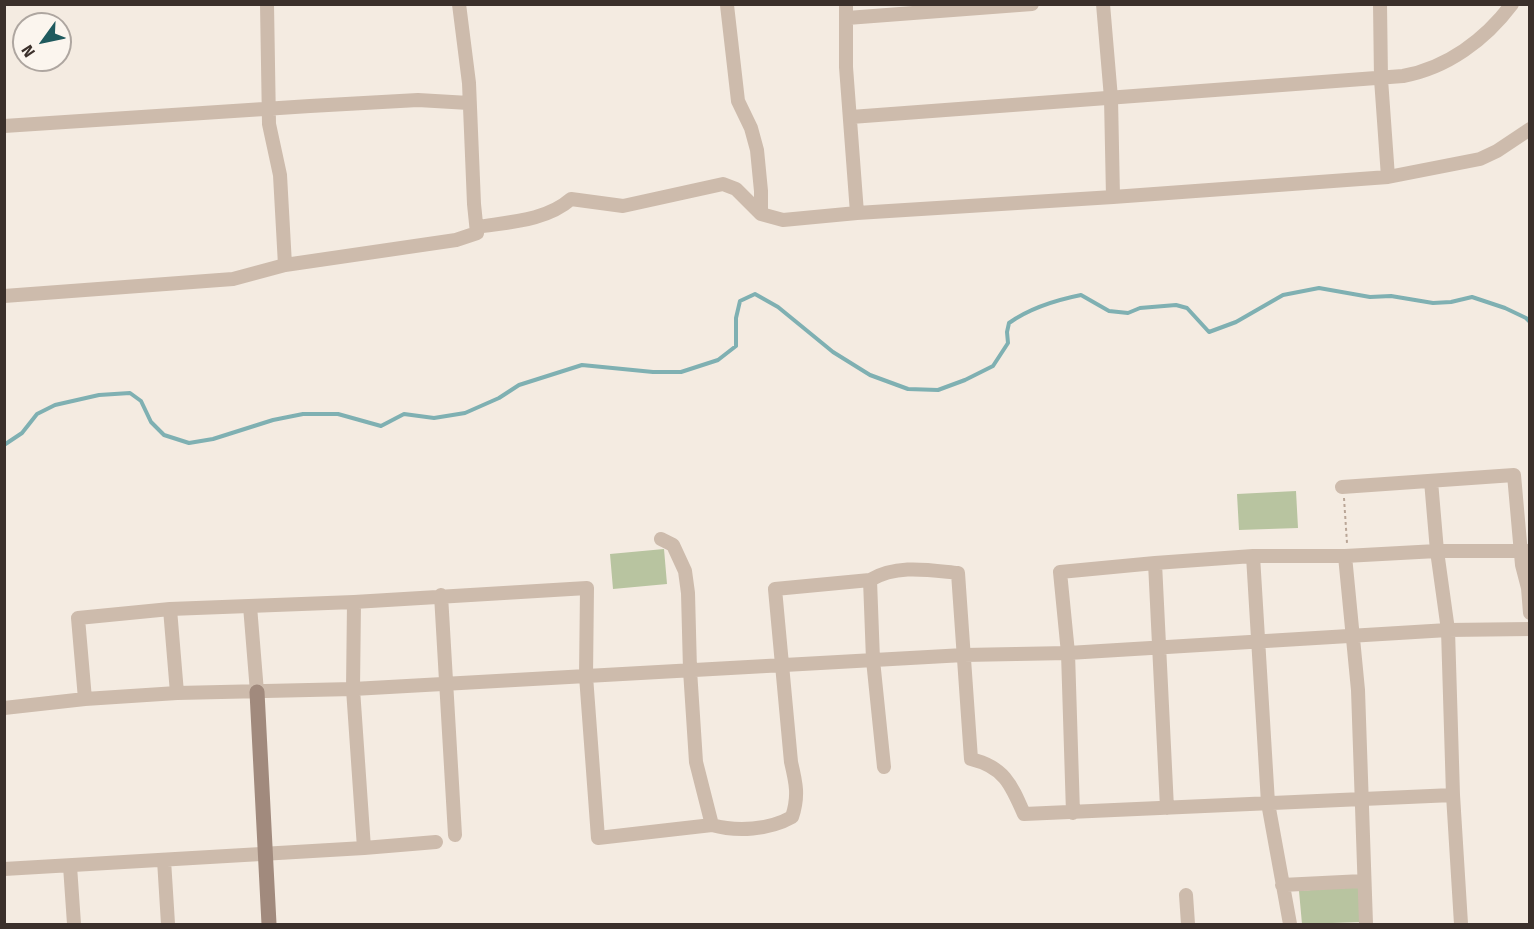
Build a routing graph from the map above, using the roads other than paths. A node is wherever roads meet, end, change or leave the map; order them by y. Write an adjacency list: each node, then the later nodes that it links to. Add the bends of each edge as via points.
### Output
1 (267, 4): 12 (street)
2 (459, 4): 11 (street)
3 (1032, 4): 8 (street)
4 (1103, 4): 10 (street)
5 (1380, 4): 9 (street)
6 (1512, 4): 9 (street, via 1488,32 1449,59 1417,74)
7 (727, 5): 19 (street, via 738,101 757,150)
8 (846, 11): 13 (street)
9 (1381, 79): 10 (street); 16 (street)
10 (1112, 98): 13 (street); 17 (street)
11 (469, 103): 12 (street, via 418,100); 20 (street)
12 (269, 108): 14 (street); 21 (street, via 280,175)
13 (851, 117): 18 (street)
14 (4, 126)
15 (1530, 129): 16 (street, via 1480,159)
16 (1388, 177): 17 (street)
17 (1113, 197): 18 (street)
18 (857, 213): 19 (street, via 783,220)
19 (761, 214): 20 (street, via 736,189 723,184 623,206 571,199 552,212)
20 (477, 227): 21 (street, via 477,233 456,240)
21 (285, 266): 22 (street, via 233,279)
22 (4, 296)
23 (1431, 481): 24 (street); 26 (street); 27 (street, via 1514,475)
24 (1342, 487)
25 (661, 539): 46 (street, via 673,545 685,572)
26 (1437, 551): 27 (street); 29 (street); 38 (street)
27 (1525, 551): 36 (street)
28 (1253, 556): 29 (street); 30 (street); 40 (street)
29 (1346, 556): 39 (street)
30 (1155, 563): 41 (street); 42 (street, via 1060,572)
31 (870, 580): 43 (street, via 897,569 958,573); 44 (street); 45 (street, via 775,589)
32 (441, 595): 33 (street); 47 (street, via 587,588); 48 (street)
33 (354, 602): 34 (street); 49 (street)
34 (250, 606): 35 (street); 50 (street)
35 (170, 609): 51 (street); 52 (street, via 78,618)
36 (1530, 613)
37 (1530, 629): 38 (street)
38 (1448, 630): 39 (street); 55 (street)
39 (1353, 636): 40 (street); 56 (street)
40 (1258, 641): 41 (street); 57 (street)
41 (1161, 648): 42 (street); 58 (street)
42 (1068, 653): 43 (street); 59 (street)
43 (964, 655): 44 (street); 59 (street, via 970,759 981,761 1005,776 1024,814)
44 (873, 660): 45 (street); 54 (street)
45 (782, 665): 46 (street); 60 (street, via 797,787 792,818 741,829)
46 (690, 670): 47 (street); 60 (street, via 696,762)
47 (586, 676): 48 (street); 60 (street, via 598,838)
48 (446, 683): 49 (street); 61 (street)
49 (353, 689): 50 (street); 63 (street)
50 (257, 692): 51 (street); 64 (street)
51 (177, 693): 52 (street)
52 (86, 699): 53 (street)
53 (4, 708)
54 (884, 767)
55 (1453, 795): 56 (street); 77 (street)
56 (1361, 799): 57 (street); 68 (street)
57 (1268, 803): 58 (street); 69 (street)
58 (1167, 808): 59 (street)
59 (1072, 813)
60 (712, 825)
61 (455, 835)
62 (436, 842): 63 (street)
63 (364, 848): 64 (street)
64 (266, 853): 65 (street); 73 (street)
65 (164, 860): 66 (street); 72 (street)
66 (70, 866): 67 (street); 71 (street)
67 (4, 869)
68 (1363, 881): 69 (street); 76 (street)
69 (1282, 885): 75 (street)
70 (1186, 895): 74 (street)
71 (74, 924)
72 (168, 924)
73 (269, 924)
74 (1188, 924)
75 (1290, 924)
76 (1366, 924)
77 (1461, 924)

